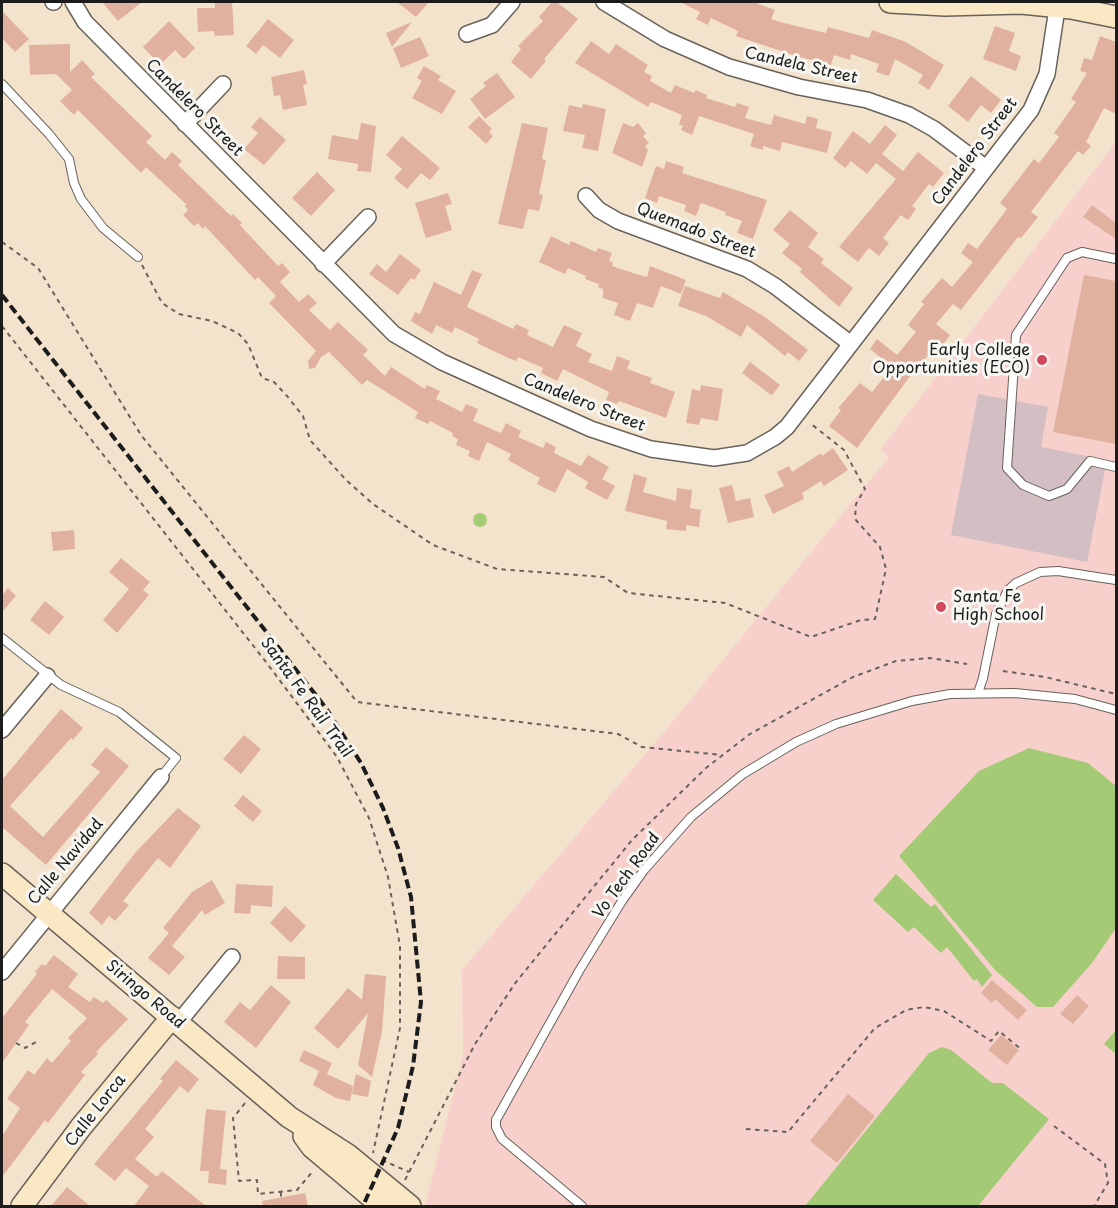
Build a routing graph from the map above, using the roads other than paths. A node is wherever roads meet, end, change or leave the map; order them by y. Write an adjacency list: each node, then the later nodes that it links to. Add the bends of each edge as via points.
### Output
1 (73, 2): 10 (street, Candelero Street, via 85,22)
2 (512, 2): 7 (street, via 492,25)
3 (604, 2): 11 (street, Candela Street, via 665,39 729,67 903,112 934,129)
4 (890, 2): 5 (street)
5 (1058, 4): 6 (street); 11 (street, Candelero Street, via 1043,87 1031,110)
6 (1116, 17)
7 (467, 34)
8 (2, 84): 14 (lane, via 69,159 81,199)
9 (223, 84): 10 (street)
10 (185, 124): 16 (street, Candelero Street)
11 (986, 168): 17 (street, Candelero Street)
12 (586, 196): 17 (street, Quemado Street, via 599,210 618,221 747,269)
13 (368, 216): 16 (street)
14 (138, 257)
15 (1116, 259): 18 (lane, via 1082,252 1067,258 1016,335 1007,468 1023,485 1049,496 1067,489 1090,460)
16 (323, 264): 17 (street, Candelero Street, via 380,322 409,345 591,429 631,443 697,457 747,453 775,437)
17 (851, 344)
18 (1116, 467)
19 (1116, 580): 22 (lane, bridge, via 1058,571 1040,572 1016,583 996,614)
20 (2, 638): 21 (lane)
21 (46, 676): 24 (street); 25 (lane, via 119,712 176,758)
22 (978, 693): 23 (lane, Vo Tech Road, via 1075,699); 35 (lane, Vo Tech Road, via 950,694 874,711 796,742 743,774 709,801 644,870 579,971 496,1120 502,1139)
23 (1116, 710)
24 (2, 730)
25 (161, 777): 27 (street, Calle Navidad)
26 (2, 874): 27 (street, Siringo Road)
27 (47, 913): 29 (street, Calle Navidad); 30 (street, Siringo Road)
28 (232, 957): 30 (street)
29 (2, 972)
30 (175, 1020): 31 (street, Siringo Road); 32 (street, Calle Lorca, via 81,1127)
31 (289, 1117): 33 (street, Siringo Road, via 312,1147); 34 (street, Siringo Road, via 348,1155)
32 (22, 1206)
33 (382, 1206)
34 (410, 1206)
35 (582, 1206)

